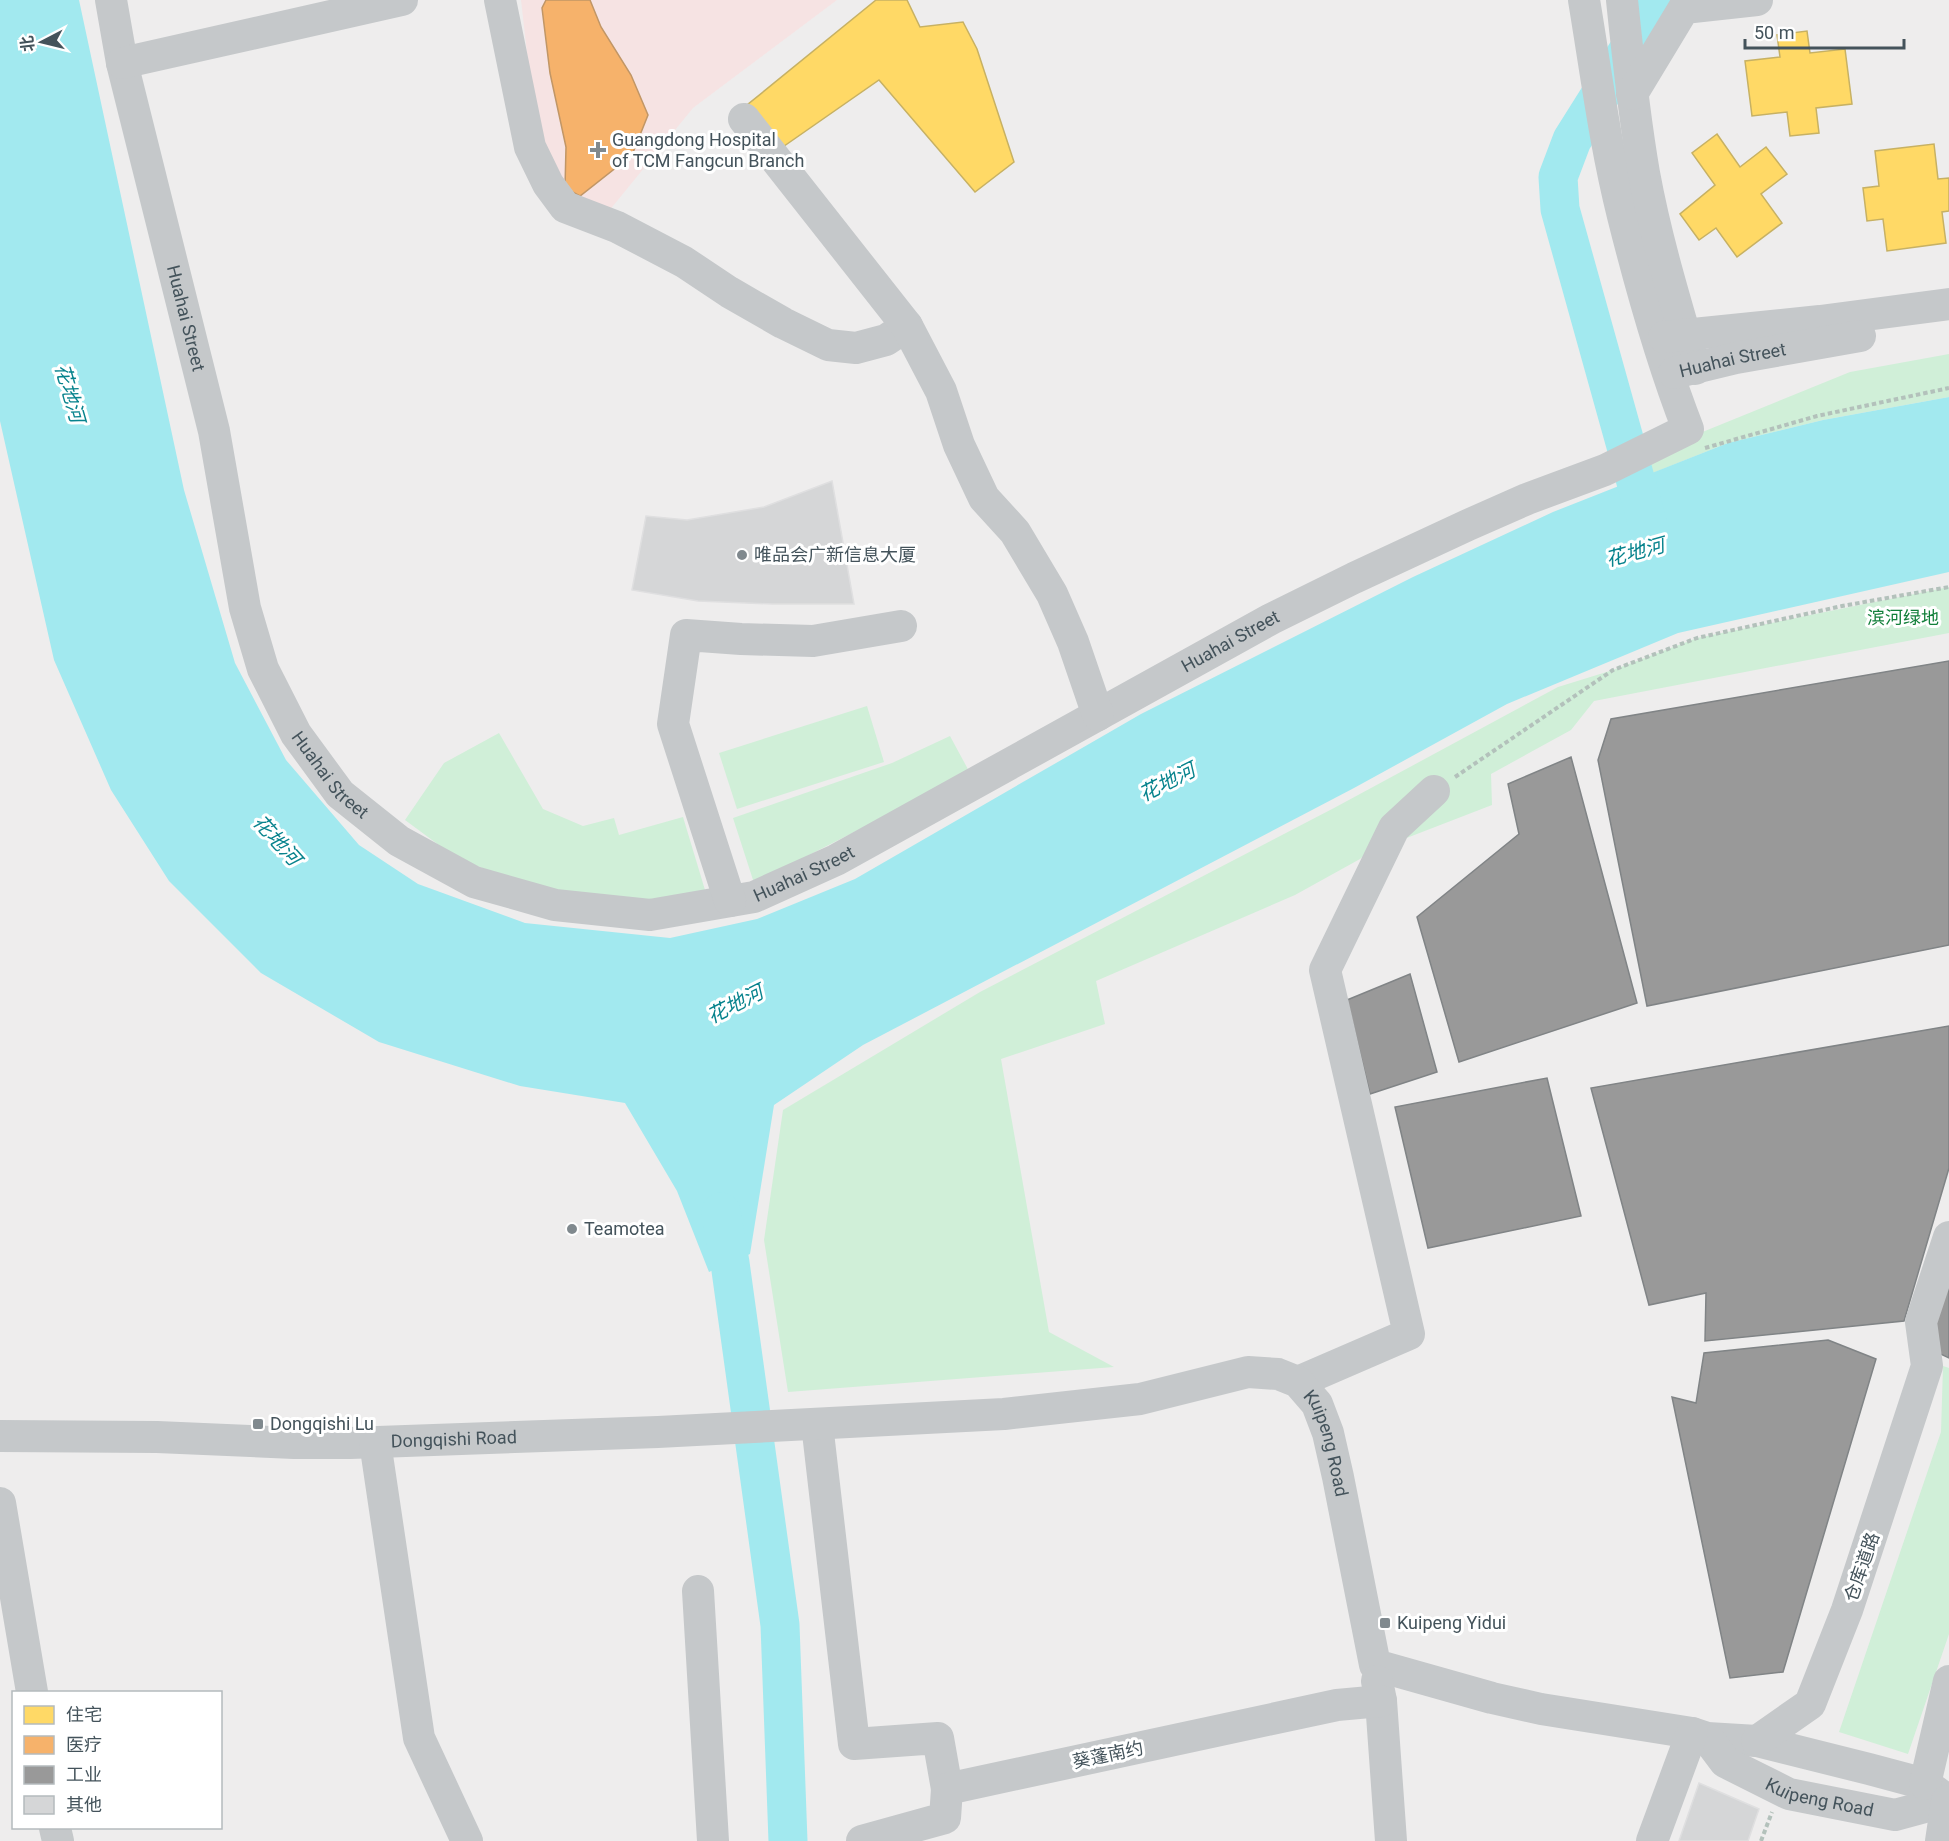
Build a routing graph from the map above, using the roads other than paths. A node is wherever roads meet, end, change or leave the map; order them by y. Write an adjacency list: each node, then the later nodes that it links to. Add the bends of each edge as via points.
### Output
1 (111, 0): 7 (street, Huahai Street)
2 (402, 0): 7 (street)
3 (500, 0): 12 (street, via 530,147 548,184 565,207 617,227 684,262 729,292 828,345 856,348 886,340)
4 (1584, 0): 13 (street, via 1622,214)
5 (1622, 0): 8 (street)
6 (1757, 0): 8 (street, via 1684,8)
7 (122, 63): 18 (street, Huahai Street, via 214,431 245,608 263,669 296,734 340,794 399,841 474,882 555,905 650,915)
8 (1632, 94): 13 (street, via 1662,250)
9 (744, 119): 12 (street)
10 (1949, 304): 13 (street, Huahai Street)
11 (1949, 325): 14 (street, Huahai Street, via 1736,358)
12 (907, 326): 16 (street, via 941,391 959,446 984,498 1015,532 1052,594)
13 (1671, 337): 14 (street)
14 (1681, 372): 16 (street, Huahai Street, via 1692,440 1527,499 1354,578 1271,619)
15 (901, 626): 18 (street, via 813,641 686,635 673,724)
16 (1098, 715): 18 (street, Huahai Street, via 836,860 754,897)
17 (1434, 791): 20 (street, via 1394,828 1325,970 1409,1334)
18 (730, 901)
19 (1949, 1237): 32 (street, 仓库道路, via 1921,1323 1927,1366 1857,1583 1810,1704)
20 (1298, 1382): 21 (street, Kuipeng Road, via 1278,1374 1248,1372 1140,1399 1076,1407); 27 (street, Kuipeng Road, via 1317,1404 1328,1433)
21 (811, 1424): 22 (street, Kuipeng Road); 33 (street, via 854,1744 938,1738)
22 (658, 1432): 24 (street, Dongqishi Road)
23 (0, 1436): 24 (street, Dongqishi Road)
24 (375, 1442): 35 (street, via 419,1738)
25 (0, 1503): 29 (street)
26 (698, 1591): 36 (street)
27 (1375, 1665): 30 (street); 31 (street, Kuipeng Road, via 1541,1709)
28 (1949, 1681): 34 (street)
29 (32, 1691)
30 (1381, 1701): 33 (street, 葵蓬南约, via 1337,1705); 38 (street)
31 (1699, 1735): 32 (street, Kuipeng Road); 34 (street, Kuipeng Road, via 1725,1762 1790,1794 1895,1815); 39 (street)
32 (1757, 1741): 34 (street, Kuipeng Road)
33 (947, 1789): 37 (street, via 945,1818)
34 (1940, 1795): 40 (street)
35 (467, 1841)
36 (713, 1841)
37 (862, 1841)
38 (1391, 1841)
39 (1652, 1841)
40 (1941, 1841)

